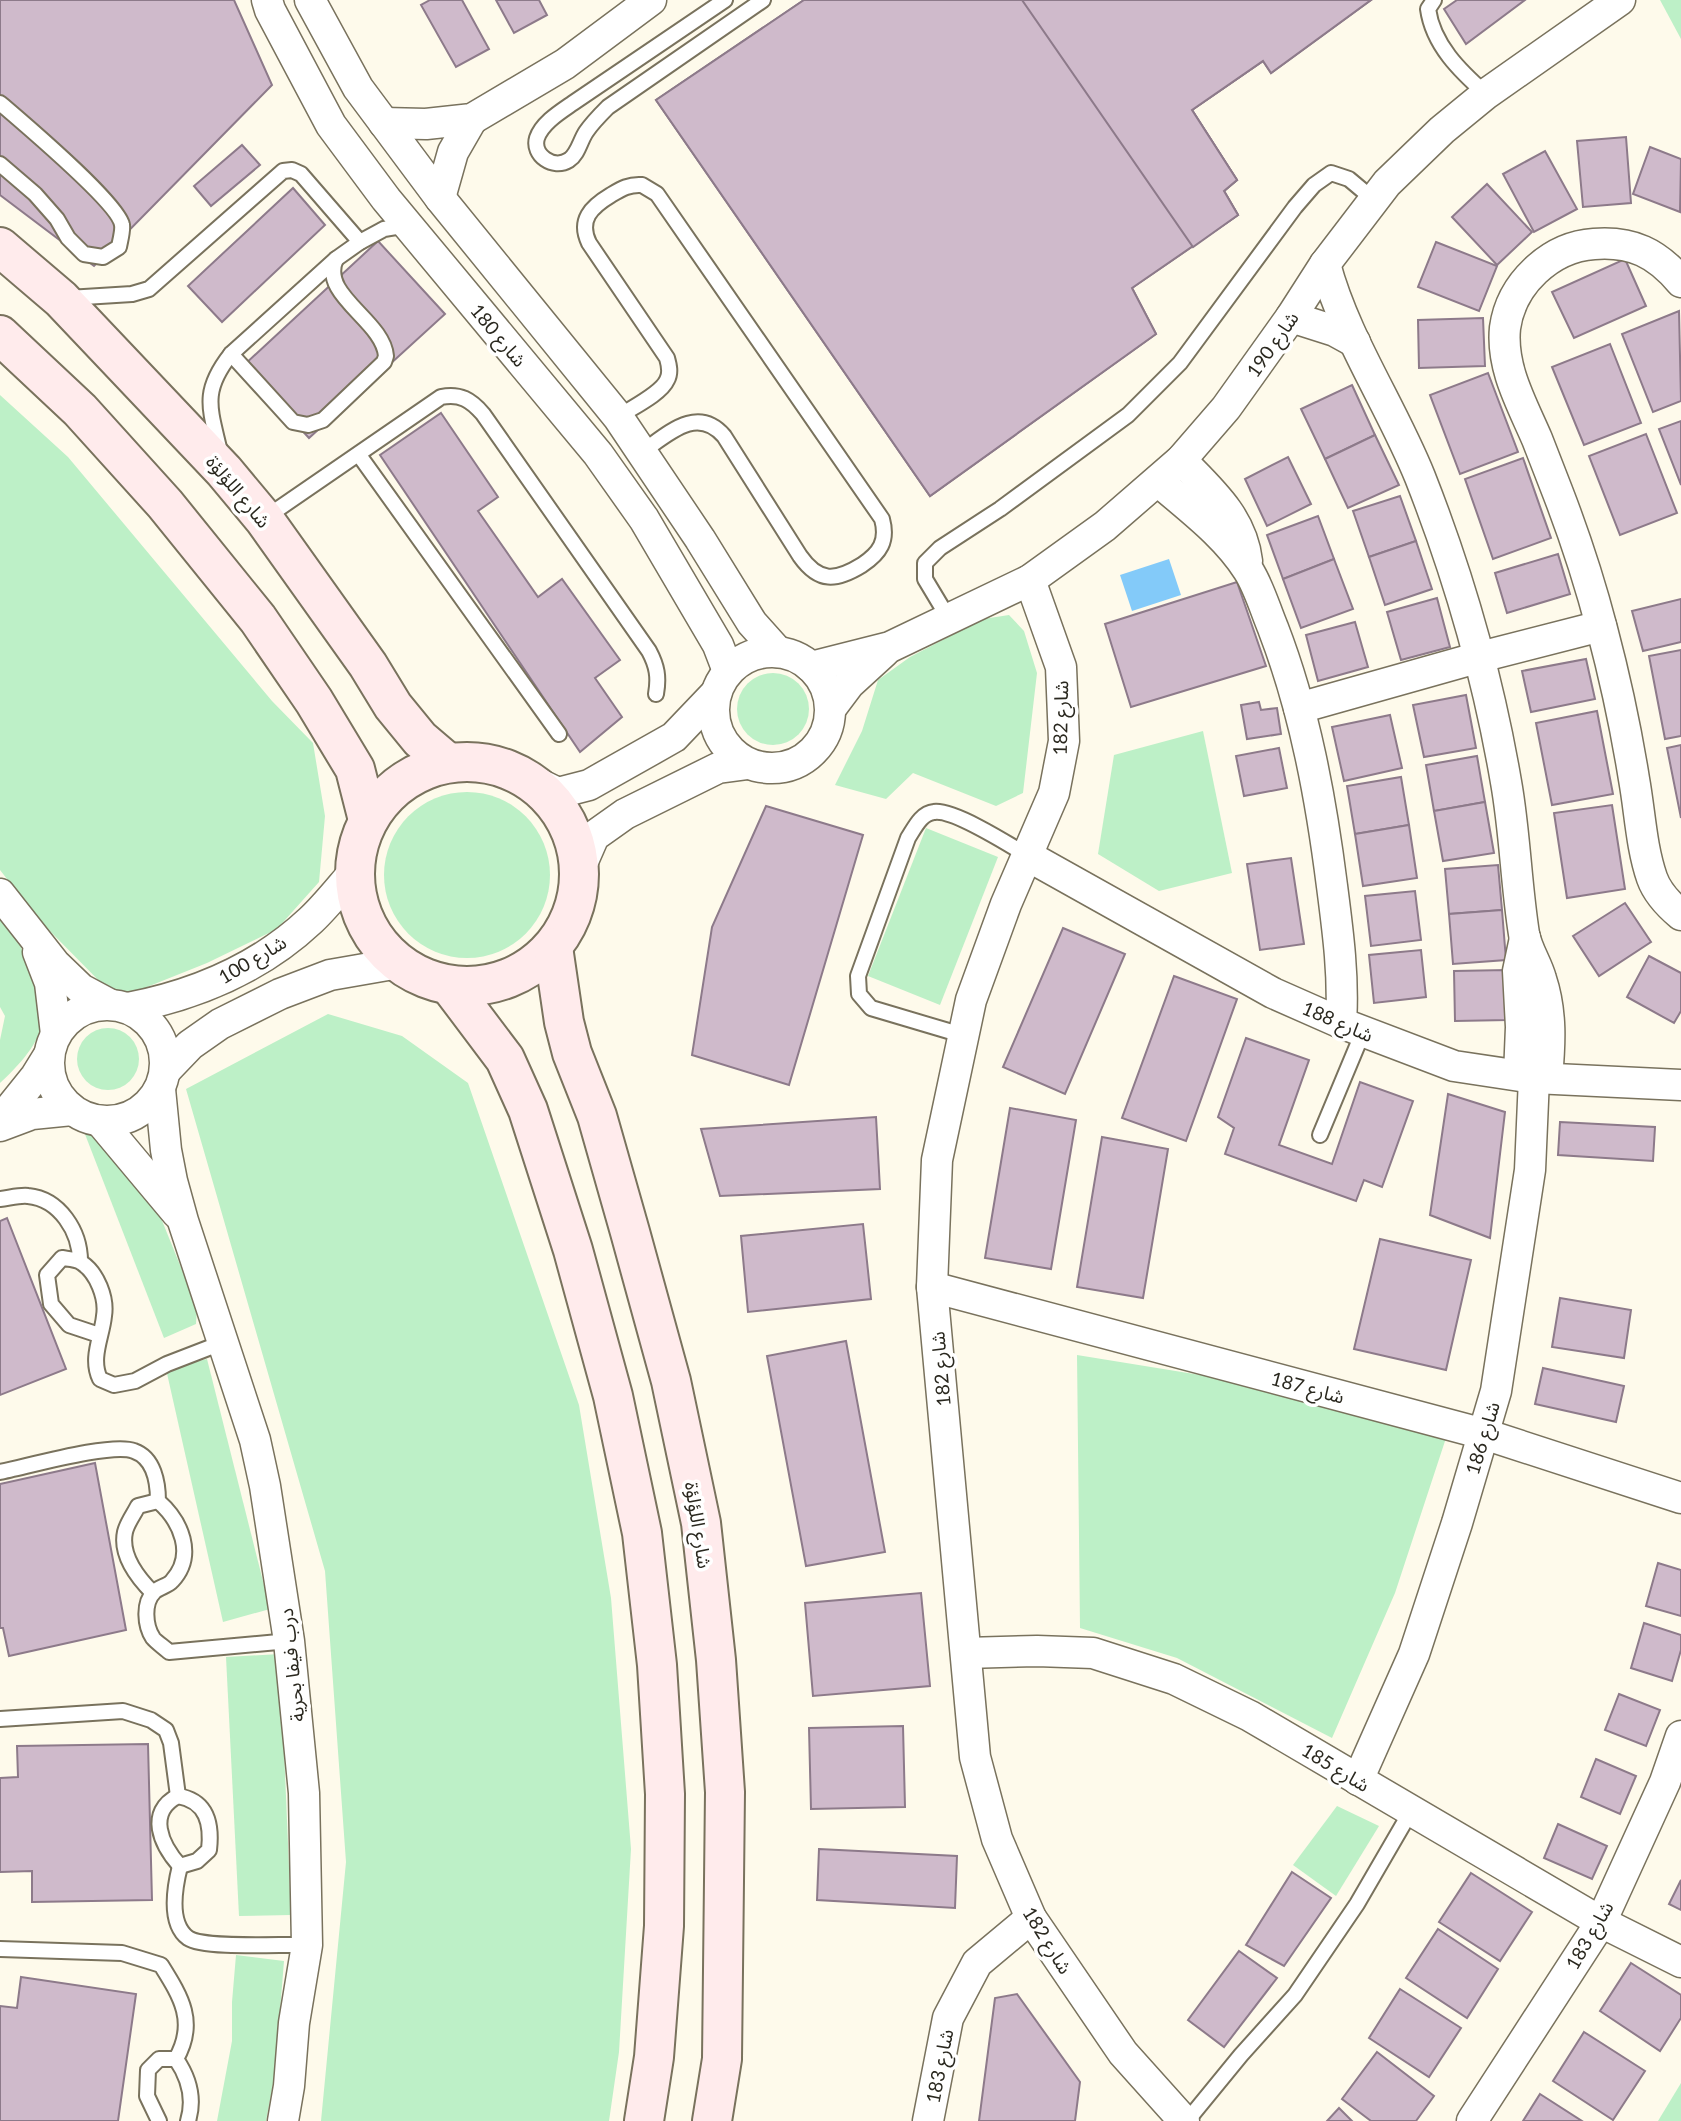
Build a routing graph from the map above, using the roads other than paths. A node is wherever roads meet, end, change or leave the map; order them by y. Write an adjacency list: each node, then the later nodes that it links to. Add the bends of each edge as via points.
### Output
1 (267, 0): 15 (street, شارع 180, via 331,125)
2 (310, 0): 11 (street, via 358,88)
3 (651, 0): 10 (street, via 565,64)
4 (725, 0): 5 (lane, via 549,121 538,135 538,152 551,163 568,161 608,107)
5 (763, 0)
6 (1434, 0): 8 (lane, via 1428,9 1430,26 1463,73)
7 (1620, 0): 8 (street, شارع 190)
8 (1486, 94): 14 (street, شارع 190, via 1442,130)
9 (0, 103): 12 (lane, via 114,211 122,225 119,247 103,257 84,254 35,194)
10 (472, 119): 11 (street); 13 (street, via 453,152)
11 (384, 123): 13 (street)
12 (0, 164)
13 (440, 198): 26 (street)
14 (1374, 200): 19 (street, شارع 190); 35 (lane, via 1349,179 1331,173 1314,185 1180,363 1128,415 940,548 925,563 925,579)
15 (408, 225): 16 (lane, via 384,229); 41 (street, شارع 180, via 614,476 644,519 718,645)
16 (360, 242): 18 (lane); 21 (lane, via 301,174 283,171 149,289)
17 (0, 247): 21 (main road, شارع اللؤلؤة)
18 (336, 259): 25 (lane); 25 (lane, via 332,267 335,285 379,336 386,356 323,420 308,425 293,422)
19 (1325, 264): 22 (street, شارع 190); 24 (street, شارع 186)
20 (1681, 282): 36 (street, via 1666,264 1640,249 1611,243 1581,245 1554,256 1531,274 1514,299 1506,327 1506,357 1514,386 1561,502)
21 (61, 299): 30 (main road, شارع اللؤلؤة)
22 (1291, 317): 24 (street); 29 (street, شارع 190, via 1226,408)
23 (0, 335): 49 (main road, via 97,429 258,619 355,769)
24 (1355, 342): 39 (street, شارع 186, via 1419,474)
25 (232, 354): 30 (lane, via 220,368 209,405)
26 (618, 417): 27 (street); 27 (lane, via 661,389 670,369 589,243 584,225 600,202 624,187 642,185 657,194 882,519 884,540 873,558 853,571 834,578 823,576 806,565 718,429 692,422)
27 (642, 452): 38 (street, via 752,623)
28 (359, 455): 32 (lane); 42 (lane, via 441,397 469,400 649,651 658,680); 45 (lane)
29 (1181, 460): 31 (street, شارع 190); 33 (street, via 1226,506 1235,521)
30 (224, 471): 32 (main road, شارع اللؤلؤة)
31 (1158, 481): 33 (street, via 1222,538); 34 (street, شارع 190)
32 (264, 519): 46 (main road, شارع اللؤلؤة, via 393,706)
33 (1248, 571): 44 (street)
34 (1030, 580): 35 (street, شارع 190); 50 (street, شارع 182, via 1061,667 1064,741 1055,793)
35 (949, 619): 37 (street, شارع 190)
36 (1601, 626): 39 (street); 54 (street, via 1653,881)
37 (890, 647): 40 (street, شارع 190); 43 (street, شارع 190, via 849,684)
38 (778, 652): 40 (street); 41 (street, via 743,660)
39 (1480, 657): 44 (street); 63 (street, شارع 186, via 1507,784 1525,938 1518,971 1521,1027)
40 (811, 667): 43 (street, via 825,686)
41 (722, 682): 47 (street, via 713,709 715,725 731,753); 48 (street, via 674,737 589,785 558,793)
42 (656, 694)
43 (831, 708): 47 (street, via 819,746 805,759 787,768)
44 (1300, 708): 60 (street, via 1328,849 1343,991)
45 (559, 734)
46 (447, 762): 48 (main road, via 474,761); 49 (main road, via 401,782)
47 (748, 764): 51 (street, via 718,768 625,814 594,836)
48 (523, 776): 51 (main road, via 552,800 571,831)
49 (368, 820): 52 (main road)
50 (1028, 856): 60 (street, شارع 188, via 1273,993); 61 (street, شارع 182, via 988,950); 61 (lane, via 997,837 933,811 920,819 908,838 858,976 859,994 871,1008)
51 (580, 868): 56 (main road, via 578,896 569,923)
52 (354, 872): 57 (main road, via 365,923); 59 (street, شارع 100, via 311,920 272,952 168,1000)
53 (0, 894): 55 (street)
54 (1681, 915)
55 (28, 930): 59 (street, via 81,989); 62 (street, via 50,983 55,1009)
56 (553, 947): 58 (main road, via 507,980); 100 (main road, شارع اللؤلؤة, via 569,1042 597,1116 671,1381 701,1523 725,1792 722,2059)
57 (399, 963): 58 (main road, via 423,978); 64 (street, via 330,975 280,993 190,1045)
58 (450, 986): 99 (main road, via 505,1059 528,1110 573,1250 612,1395 642,1533 665,1794 664,1926)
59 (118, 1006): 62 (street, via 94,1006 79,1012 66,1021); 64 (street, via 145,1018 158,1033 165,1051)
60 (1352, 1028): 63 (street, شارع 188, via 1454,1066); 70 (lane)
61 (962, 1035): 74 (street, شارع 182, via 937,1160)
62 (53, 1045): 66 (street, via 49,1070 53,1085); 67 (street, via 36,1076)
63 (1534, 1077): 65 (street, شارع 188); 77 (street, شارع 186, via 1530,1170 1496,1391)
64 (163, 1079): 68 (street, via 150,1104 135,1115); 72 (street, درب فيفا بحرية, via 166,1150)
65 (1681, 1085)
66 (72, 1110): 68 (street); 69 (street, via 32,1114)
67 (0, 1121)
68 (100, 1121): 72 (street, درب فيفا بحرية)
69 (0, 1126)
70 (1320, 1135)
71 (0, 1199): 73 (lane, via 28,1196 49,1202 68,1219 80,1245)
72 (183, 1221): 76 (street, درب فيفا بحرية)
73 (80, 1261): 75 (lane, via 94,1274 102,1294 105,1314); 75 (lane, via 62,1258 47,1275 51,1304 69,1325)
74 (932, 1287): 77 (street, شارع 187); 83 (street, شارع 182)
75 (99, 1335): 76 (lane, via 95,1369 100,1379 114,1385 135,1381)
76 (224, 1342): 82 (street, درب فيفا بحرية, via 258,1452)
77 (1484, 1434): 79 (street, شارع 187); 86 (street, شارع 186, via 1414,1654)
78 (0, 1472): 80 (lane, via 92,1452 134,1451 149,1462 158,1483)
79 (1681, 1498)
80 (158, 1501): 81 (lane, via 179,1525 186,1549 172,1582); 81 (lane, via 138,1506 125,1533 131,1566)
81 (153, 1593): 82 (lane, via 146,1608 147,1626 169,1652)
82 (289, 1640): 92 (street, درب فيفا بحرية, via 304,1793)
83 (966, 1653): 86 (street, شارع 185, via 1093,1653 1174,1679 1250,1716); 90 (street, شارع 182, via 975,1757 998,1839)
84 (0, 1719): 87 (lane, via 123,1711 151,1720 166,1730 171,1742)
85 (1681, 1736): 91 (street, شارع 183)
86 (1358, 1780): 88 (street, شارع 185)
87 (178, 1796): 89 (lane, via 167,1801 159,1836); 89 (lane, via 191,1798 206,1814 211,1831 209,1850 197,1861)
88 (1411, 1811): 91 (street, شارع 185); 102 (lane, via 1357,1904 1295,1995)
89 (180, 1866): 92 (lane, via 173,1895 178,1923 188,1937 210,1945)
90 (1031, 1918): 101 (street, شارع 183, via 977,1963 948,2018); 102 (street, شارع 182, via 1123,2053)
91 (1601, 1922): 94 (street, شارع 185); 103 (street, شارع 183)
92 (307, 1945): 98 (street, درب فيفا بحرية)
93 (0, 1949): 95 (lane, via 122,1953 161,1965 180,1996 186,2023 185,2043)
94 (1681, 1962)
95 (176, 2059): 96 (lane, via 159,2059 148,2070 147,2096); 97 (lane, via 187,2076 191,2097)
96 (159, 2121)
97 (188, 2121)
98 (283, 2121)
99 (644, 2121)
100 (712, 2121)
101 (928, 2121)
102 (1186, 2121)
103 (1472, 2121)

